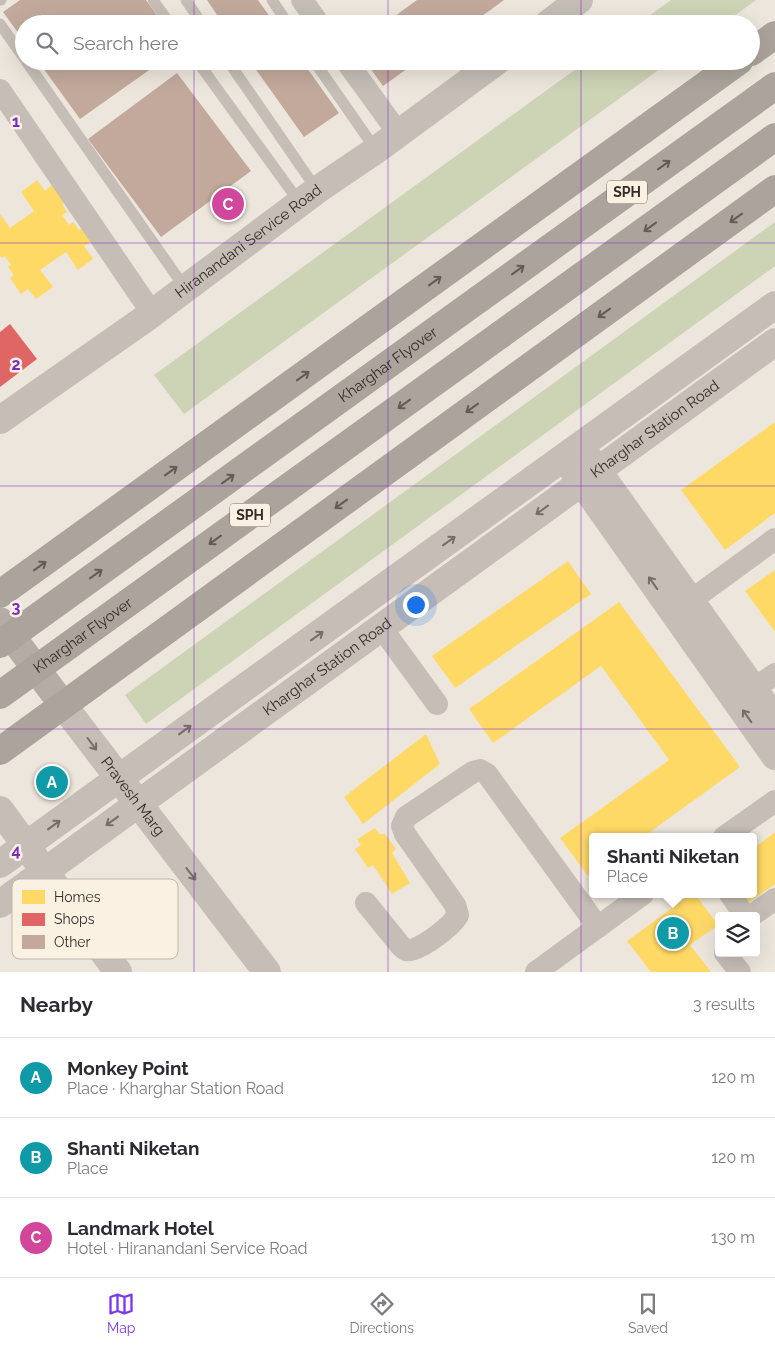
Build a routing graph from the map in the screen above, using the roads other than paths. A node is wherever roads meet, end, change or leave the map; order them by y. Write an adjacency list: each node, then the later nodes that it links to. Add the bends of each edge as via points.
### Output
1 (153, 0): 5 (lane)
2 (186, 0): 6 (lane)
3 (272, 0): 7 (lane)
4 (302, 0): 8 (street)
5 (164, 15)
6 (196, 15)
7 (282, 15)
8 (313, 15)
9 (0, 24): 11 (lane)
10 (775, 35): 12 (highway)
11 (15, 45)
12 (760, 46)
13 (32, 70): 27 (lane)
14 (204, 70): 26 (lane)
15 (233, 70): 26 (lane)
16 (320, 70): 24 (lane)
17 (353, 70): 22 (street)
18 (485, 70): 22 (street, Hiranandani Service Road)
19 (727, 70): 36 (highway, one-way to 19)
20 (775, 86): 40 (highway, Kharghar Flyover / SPH, one-way to 20, bridge)
21 (0, 90): 29 (street)
22 (399, 134): 24 (street, Hiranandani Service Road)
23 (775, 137): 43 (highway, Kharghar Flyover / SPH, one-way to 43, bridge)
24 (376, 150): 26 (street, Hiranandani Service Road)
25 (775, 189): 45 (highway, one-way to 45)
26 (309, 196): 27 (street, Hiranandani Service Road)
27 (185, 288): 29 (street, Hiranandani Service Road)
28 (775, 304): 32 (street, Kharghar Station Road)
29 (152, 313): 31 (street, Hiranandani Service Road)
30 (775, 342): 33 (street, Kharghar Station Road)
31 (0, 420)
32 (572, 452): 33 (street); 49 (street, Kharghar Station Road, one-way to 32)
33 (589, 476): 37 (street); 39 (street, Kharghar Station Road, one-way to 39); 48 (street, one-way to 33)
34 (775, 539): 37 (street)
35 (775, 557): 37 (street)
36 (0, 594)
37 (694, 607): 42 (street)
38 (0, 621): 45 (main road, Pravesh Marg)
39 (381, 627): 44 (street); 51 (street, Kharghar Station Road)
40 (0, 644)
41 (775, 674): 42 (street)
42 (753, 689): 46 (street)
43 (0, 695)
44 (437, 704)
45 (63, 705): 47 (highway); 49 (street, Pravesh Marg, one-way to 49)
46 (775, 719)
47 (0, 751)
48 (775, 756)
49 (118, 779): 51 (street, Pravesh Marg); 54 (street, Kharghar Station Road, one-way to 49)
50 (775, 801): 53 (street)
51 (137, 804): 56 (street, Kharghar Station Road, one-way to 56); 71 (street, Pravesh Marg, one-way to 71)
52 (0, 810): 54 (street)
53 (730, 833)
54 (26, 846): 55 (street, Kharghar Station Road); 56 (street)
55 (0, 864)
56 (45, 871): 57 (street, Kharghar Station Road); 58 (street)
57 (34, 879)
58 (51, 879)
59 (12, 895): 64 (street, Kharghar Station Road)
60 (638, 898): 67 (street)
61 (733, 898): 65 (street)
62 (775, 899): 66 (street)
63 (366, 902): 67 (street, via 406,950 416,949 454,923 458,915 455,905 402,826 406,817 480,770)
64 (0, 904)
65 (742, 912)
66 (757, 912)
67 (598, 927): 72 (street)
68 (728, 957): 73 (street)
69 (109, 959): 70 (street)
70 (118, 972)
71 (267, 972)
72 (536, 972)
73 (740, 972)

